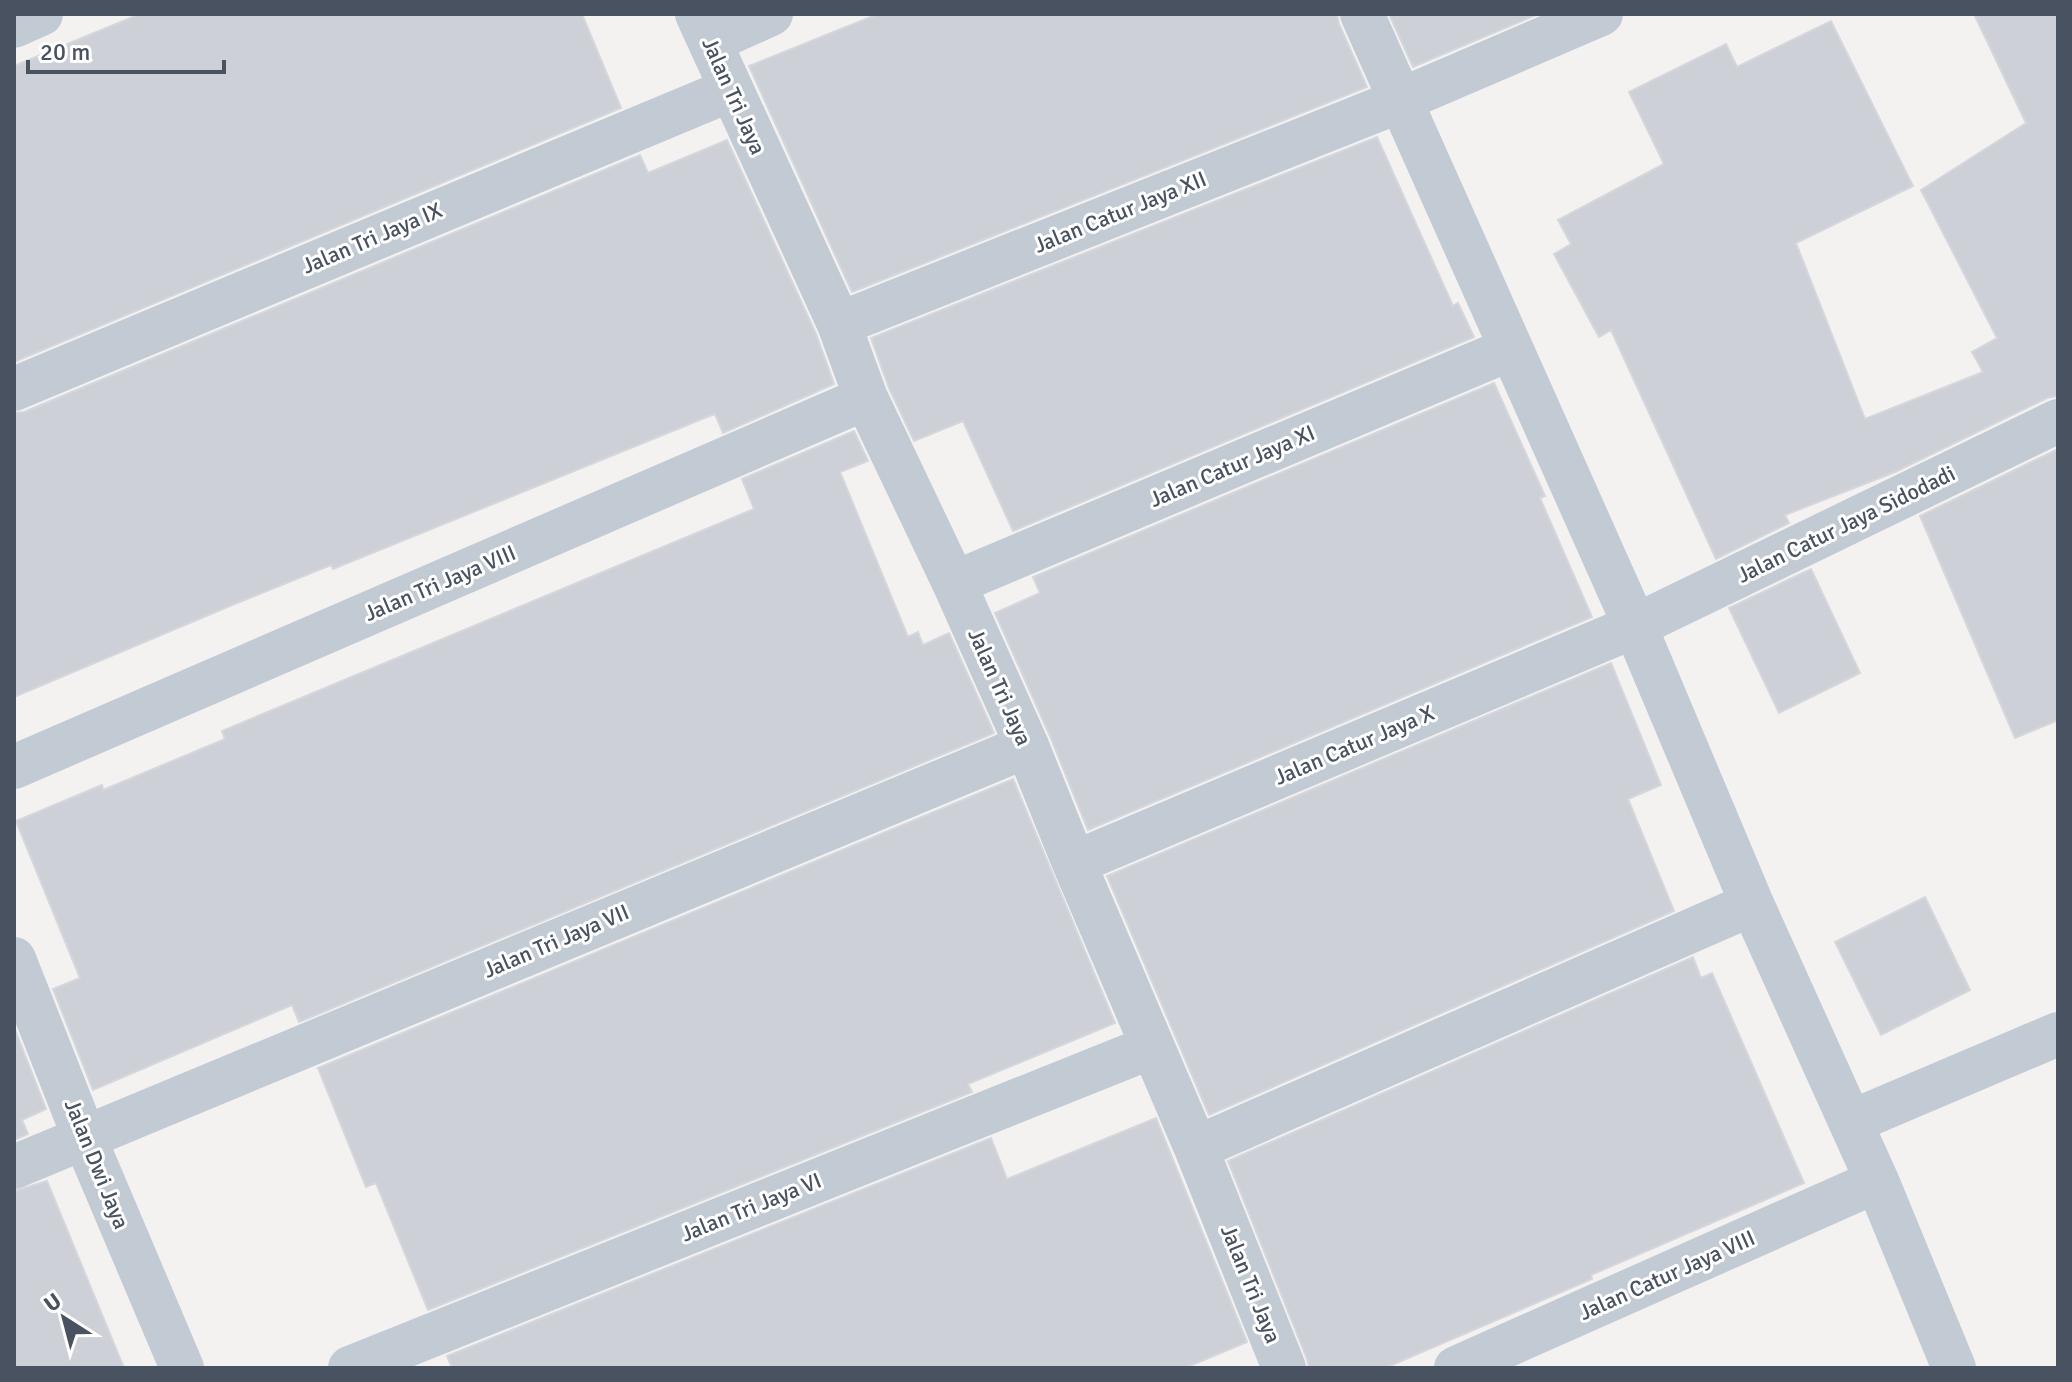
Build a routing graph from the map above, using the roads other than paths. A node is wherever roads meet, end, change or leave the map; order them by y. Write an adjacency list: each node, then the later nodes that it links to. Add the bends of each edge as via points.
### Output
1 (41, 14): 5 (street)
2 (771, 14): 6 (street)
3 (1362, 14): 8 (street)
4 (1601, 14): 8 (street, Jalan Catur Jaya XII)
5 (14, 26)
6 (704, 28): 7 (street, Jalan Tri Jaya)
7 (730, 90): 9 (street, Jalan Tri Jaya); 11 (street, Jalan Tri Jaya IX)
8 (1400, 100): 9 (street, Jalan Catur Jaya XII); 10 (street)
9 (839, 324): 12 (street, Jalan Tri Jaya)
10 (1510, 349): 14 (street, Jalan Catur Jaya XI); 15 (street)
11 (14, 389)
12 (866, 398): 14 (street, Jalan Tri Jaya); 17 (street, Jalan Tri Jaya VIII)
13 (2058, 421): 15 (street, Jalan Catur Jaya Sidodadi)
14 (954, 583): 16 (street, Jalan Tri Jaya)
15 (1635, 626): 18 (street, Jalan Catur Jaya X); 19 (street)
16 (1027, 746): 18 (street, Jalan Tri Jaya); 24 (street, Jalan Tri Jaya VII)
17 (14, 767)
18 (1074, 863): 22 (street, Jalan Tri Jaya)
19 (1752, 904): 23 (street); 25 (street)
20 (14, 959): 24 (street, Jalan Dwi Jaya)
21 (2058, 1034): 23 (street)
22 (1151, 1047): 25 (street, Jalan Tri Jaya); 30 (street, Jalan Tri Jaya VI)
23 (1851, 1122): 27 (street)
24 (85, 1139): 26 (street, Jalan Tri Jaya VII); 29 (street, Jalan Dwi Jaya)
25 (1196, 1148): 28 (street, Jalan Tri Jaya)
26 (14, 1167)
27 (1877, 1181): 31 (street, Jalan Catur Jaya VIII); 32 (street)
28 (1282, 1367)
29 (182, 1368)
30 (350, 1368)
31 (1456, 1368)
32 (1954, 1368)

